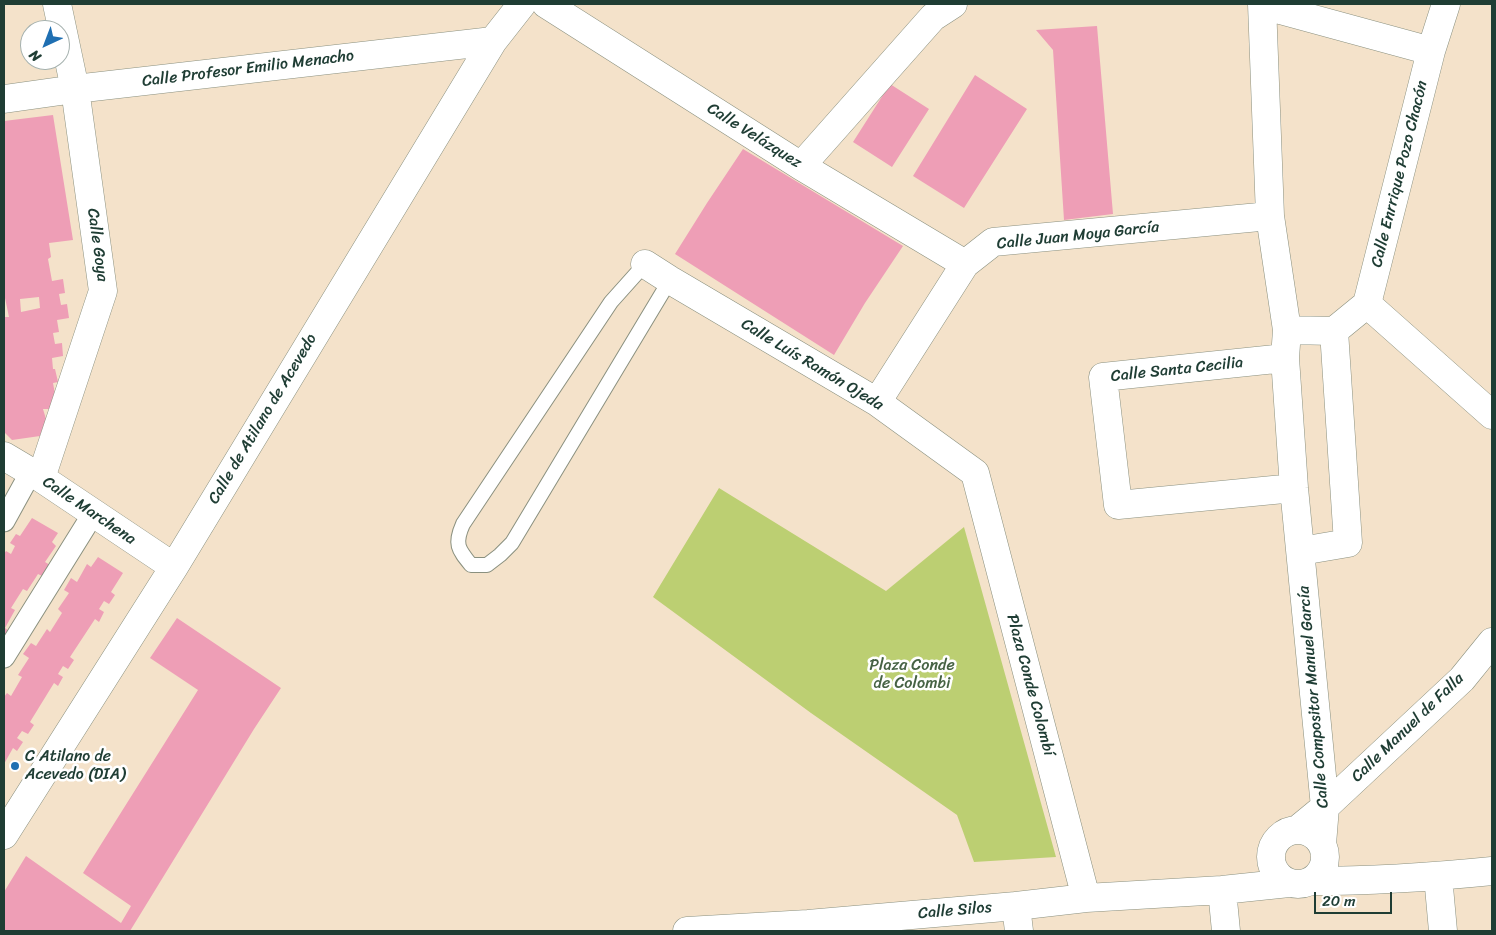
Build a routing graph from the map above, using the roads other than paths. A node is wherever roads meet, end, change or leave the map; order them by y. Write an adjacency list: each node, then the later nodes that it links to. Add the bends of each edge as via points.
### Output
1 (56, 4): 9 (street, Calle Goya)
2 (522, 4): 7 (street, Calle de Atilano de Acevedo)
3 (546, 4): 11 (street, Calle Velázquez)
4 (1262, 4): 8 (street); 12 (street, Calle Compositor Manuel García)
5 (1446, 4): 8 (street, Calle Enrrique Pozo Chacón)
6 (937, 8): 11 (street)
7 (493, 41): 9 (street, Calle Profesor Emilio Menacho); 29 (street, Calle de Atilano de Acevedo)
8 (1432, 51): 16 (street, Calle Enrrique Pozo Chacón)
9 (75, 89): 10 (street, Calle Profesor Emilio Menacho); 24 (street, Calle Goya, via 103,291)
10 (4, 99)
11 (801, 166): 14 (street, Calle Velázquez)
12 (1270, 216): 14 (street, Calle Juan Moya García, via 993,242); 17 (street, Calle Compositor Manuel García)
13 (645, 264): 15 (street, Calle Luís Ramón Ojeda); 15 (lane, via 611,302 463,524 457,537 460,552 471,565 487,565 512,543)
14 (965, 264): 20 (street, Calle Juan Moya García)
15 (670, 280): 20 (street, Calle Luís Ramón Ojeda)
16 (1367, 304): 18 (street); 21 (street)
17 (1287, 330): 18 (street); 19 (street, Calle Compositor Manuel García)
18 (1334, 331): 28 (street, via 1348,543)
19 (1285, 358): 25 (street, Calle Compositor Manuel García); 25 (street, Calle Santa Cecilia, via 1104,377 1118,505)
20 (877, 402): 23 (street, Calle Luís Ramón Ojeda)
21 (1492, 415)
22 (4, 456): 24 (street, Calle Marchena)
23 (975, 473): 42 (street, Plaza Conde Colombí)
24 (36, 475): 26 (street, Calle Marchena); 27 (street)
25 (1294, 488): 28 (street, Calle Compositor Manuel García)
26 (94, 514): 29 (street, Calle Marchena); 31 (street)
27 (4, 521)
28 (1301, 550): 34 (street, Calle Compositor Manuel García)
29 (174, 567): 36 (street, Calle de Atilano de Acevedo)
30 (1492, 642): 33 (street, Calle Manuel de Falla)
31 (4, 657)
32 (1492, 663): 33 (street)
33 (1462, 679): 34 (street, Calle Manuel de Falla)
34 (1325, 807): 35 (street, Calle Manuel de Falla); 38 (street, Calle Compositor Manuel García)
35 (1297, 830): 37 (street, via 1282,835); 38 (street, via 1305,830 1318,838)
36 (4, 835)
37 (1272, 849): 38 (street, via 1272,865 1276,873); 41 (street)
38 (1312, 868): 40 (street, Calle Silos, via 1357,881); 41 (street, Calle Silos)
39 (1492, 871): 40 (street, Calle Silos)
40 (1438, 876): 47 (street)
41 (1222, 890): 42 (street, Calle Silos); 46 (street)
42 (1086, 898): 43 (street, Calle Silos)
43 (1017, 918): 44 (street, Calle Silos)
44 (809, 928): 45 (street, Calle Silos)
45 (687, 931)
46 (1226, 931)
47 (1443, 931)

